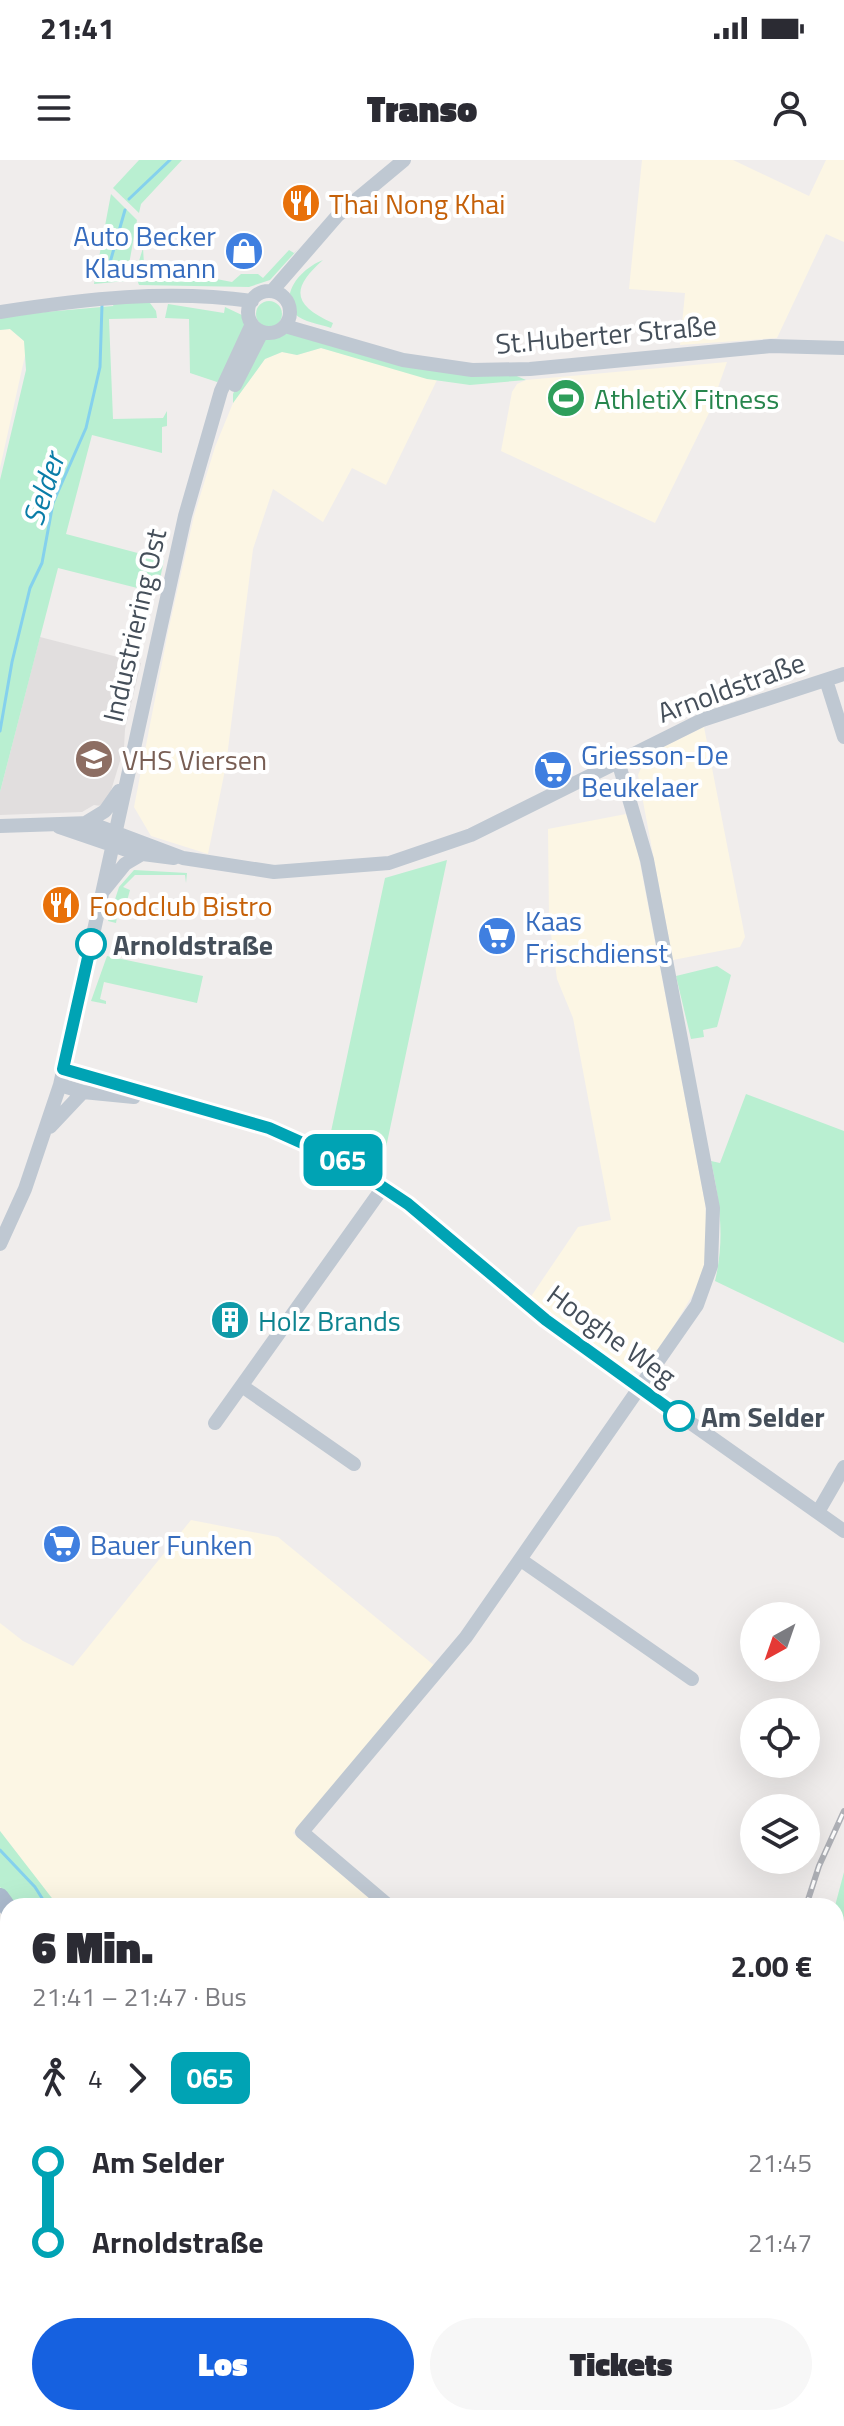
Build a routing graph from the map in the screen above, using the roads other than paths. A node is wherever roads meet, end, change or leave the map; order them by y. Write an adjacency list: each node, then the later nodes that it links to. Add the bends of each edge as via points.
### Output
1 (404, 160): 2 (street, via 360,197)
2 (278, 294): 4 (street, via 258,294); 5 (street)
3 (0, 312): 4 (street, via 108,297 218,295)
4 (254, 317): 5 (street, via 272,333); 11 (street, Industriering Ost, via 221,391 182,529)
5 (288, 321): 6 (street, St.Huberter Straße, via 441,367 498,370 771,346)
6 (844, 348)
7 (844, 674): 8 (street, Arnoldstraße)
8 (826, 680): 9 (street); 10 (street, Arnoldstraße, via 702,720)
9 (844, 737)
10 (618, 761): 17 (street, Arnoldstraße, via 471,835 389,863 274,872); 27 (street, via 649,871 714,1227 705,1288)
11 (124, 788): 12 (street); 15 (street, Industriering Ost)
12 (87, 823): 13 (street); 15 (street)
13 (51, 825): 14 (street); 15 (street)
14 (0, 826)
15 (114, 837): 16 (street, Arnoldstraße); 17 (street, Arnoldstraße); 18 (street, Industriering Ost)
16 (142, 854): 17 (street, Arnoldstraße); 18 (street, via 125,864)
17 (183, 858)
18 (103, 890): 19 (street, Industriering Ost)
19 (63, 1069): 20 (street, Industriering Ost); 22 (street, Hooghe Weg)
20 (60, 1085): 21 (street, Hooghe Weg); 23 (street, Industriering Ost)
21 (83, 1092): 22 (street, Hooghe Weg); 23 (street)
22 (164, 1101): 24 (street, Hooghe Weg, via 292,1137)
23 (45, 1135): 25 (street, Industriering Ost)
24 (384, 1186): 26 (street); 27 (street, Hooghe Weg, via 546,1320)
25 (0, 1244)
26 (242, 1386): 28 (street); 29 (street)
27 (640, 1388): 31 (street, Hooghe Weg); 33 (street)
28 (215, 1423)
29 (354, 1464)
30 (844, 1467): 31 (street)
31 (818, 1512): 32 (street, Hooghe Weg)
32 (844, 1531)
33 (521, 1560): 34 (street); 35 (street, via 439,1670 302,1832)
34 (692, 1679)
35 (380, 1898)

